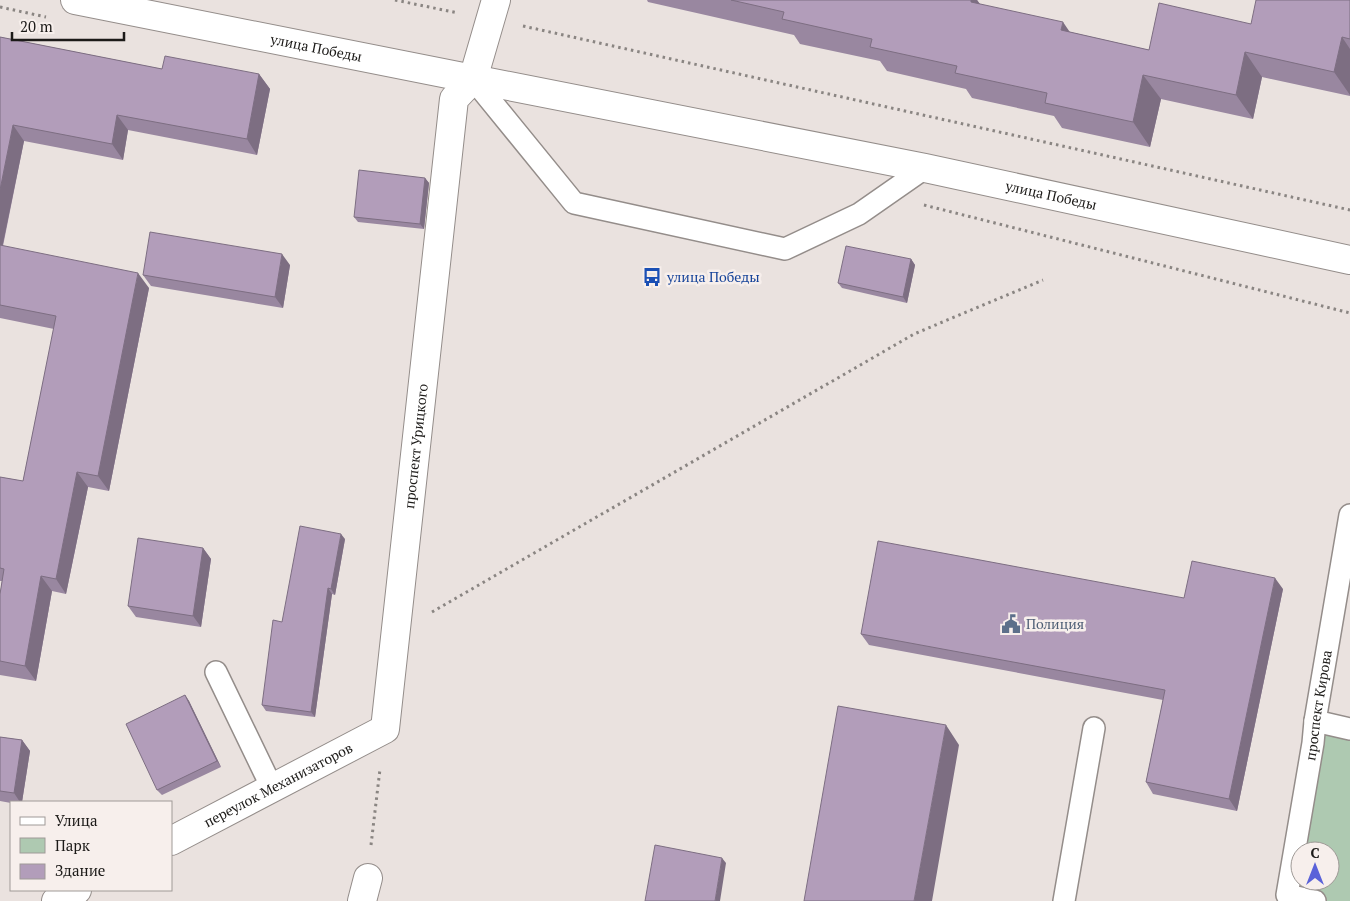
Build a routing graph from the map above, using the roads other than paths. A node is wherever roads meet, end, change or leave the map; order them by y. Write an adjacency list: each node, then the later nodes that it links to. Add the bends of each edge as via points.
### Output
1 (75, 0): 3 (street, улица Победы)
2 (494, 10): 3 (street, проспект Урицкого)
3 (473, 79): 4 (street, улица Победы); 4 (lane, via 574,203 785,249 859,214); 10 (street, проспект Урицкого, via 454,98)
4 (925, 168): 5 (street, улица Победы)
5 (1350, 260)
6 (1350, 515): 8 (lane, проспект Кирова)
7 (216, 672): 12 (lane)
8 (1315, 721): 11 (lane); 17 (lane, проспект Кирова, via 1287,896)
9 (1094, 728): 15 (lane)
10 (385, 729): 12 (street, переулок Механизаторов)
11 (1350, 729)
12 (272, 788): 13 (street, переулок Механизаторов)
13 (172, 840)
14 (75, 891): 16 (street)
15 (1067, 900)
16 (56, 901)
17 (1316, 901)

